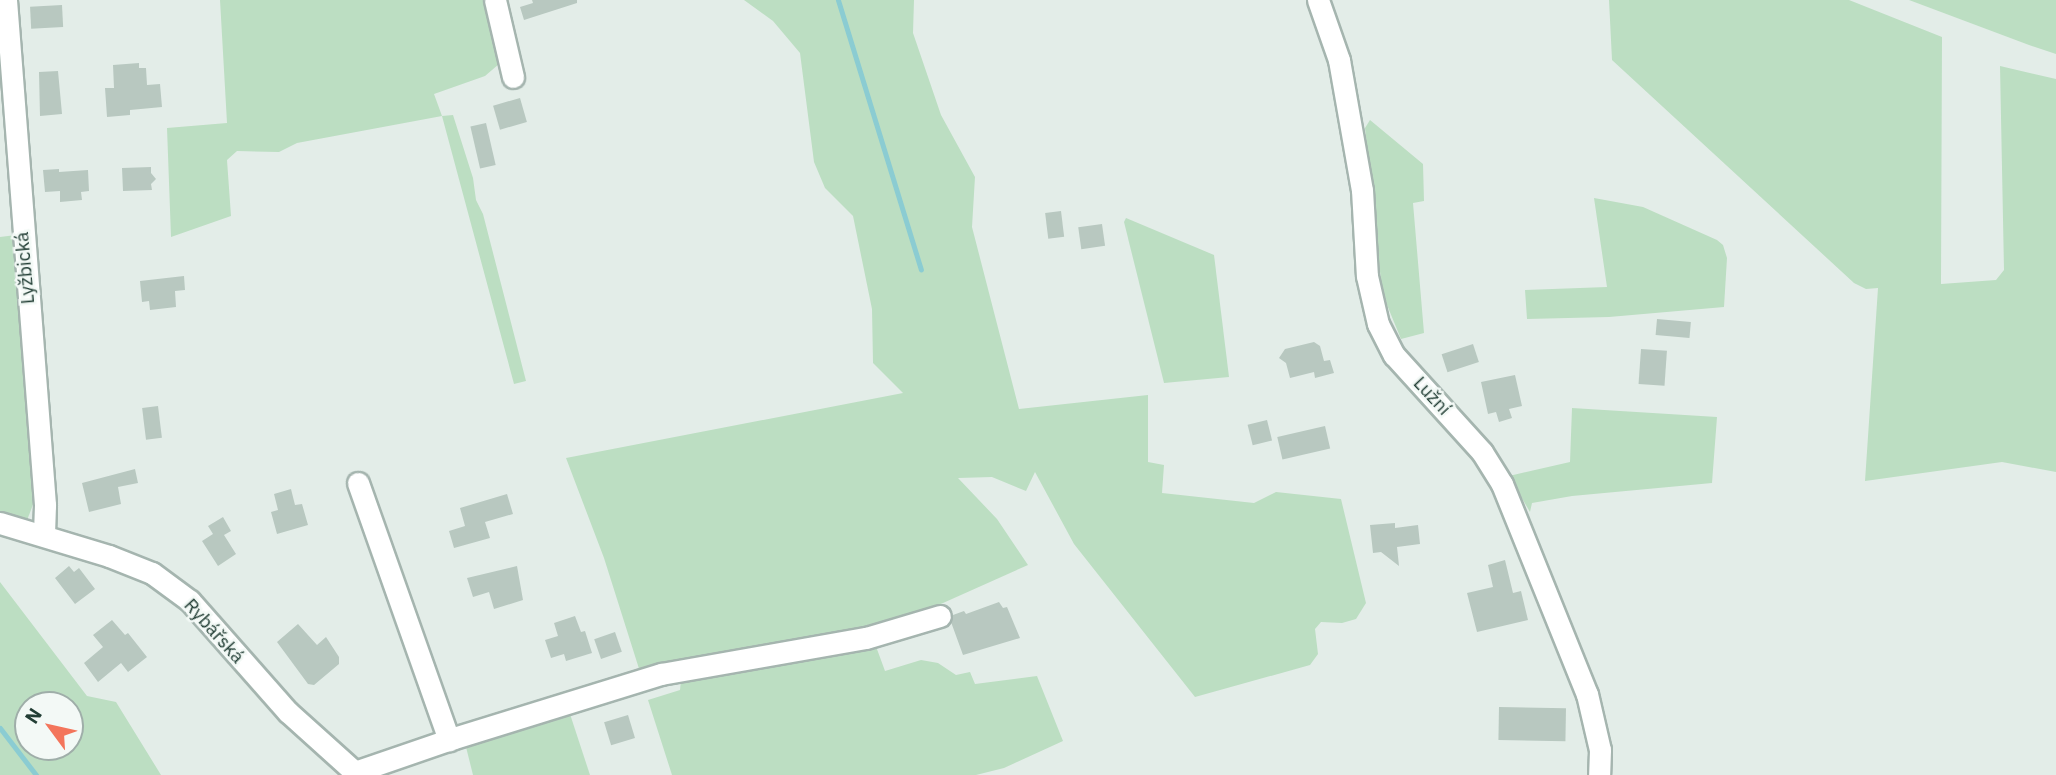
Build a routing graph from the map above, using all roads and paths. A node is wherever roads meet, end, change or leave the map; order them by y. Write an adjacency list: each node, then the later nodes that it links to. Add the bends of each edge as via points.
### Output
1 (6, 0): 7 (street, Lyžbická, via 46,505)
2 (495, 0): 4 (street)
3 (1318, 0): 11 (street, Lužní, via 1342,74 1362,190 1367,276 1378,324 1394,355 1482,452 1502,484 1587,694 1600,750)
4 (513, 77)
5 (358, 483): 9 (street)
6 (0, 523): 7 (street, Rybářská)
7 (44, 535): 10 (street, Rybářská, via 152,573 190,601 288,712)
8 (940, 616): 9 (street, via 866,638 661,674)
9 (449, 740): 10 (street)
10 (357, 774)
11 (1599, 775)

